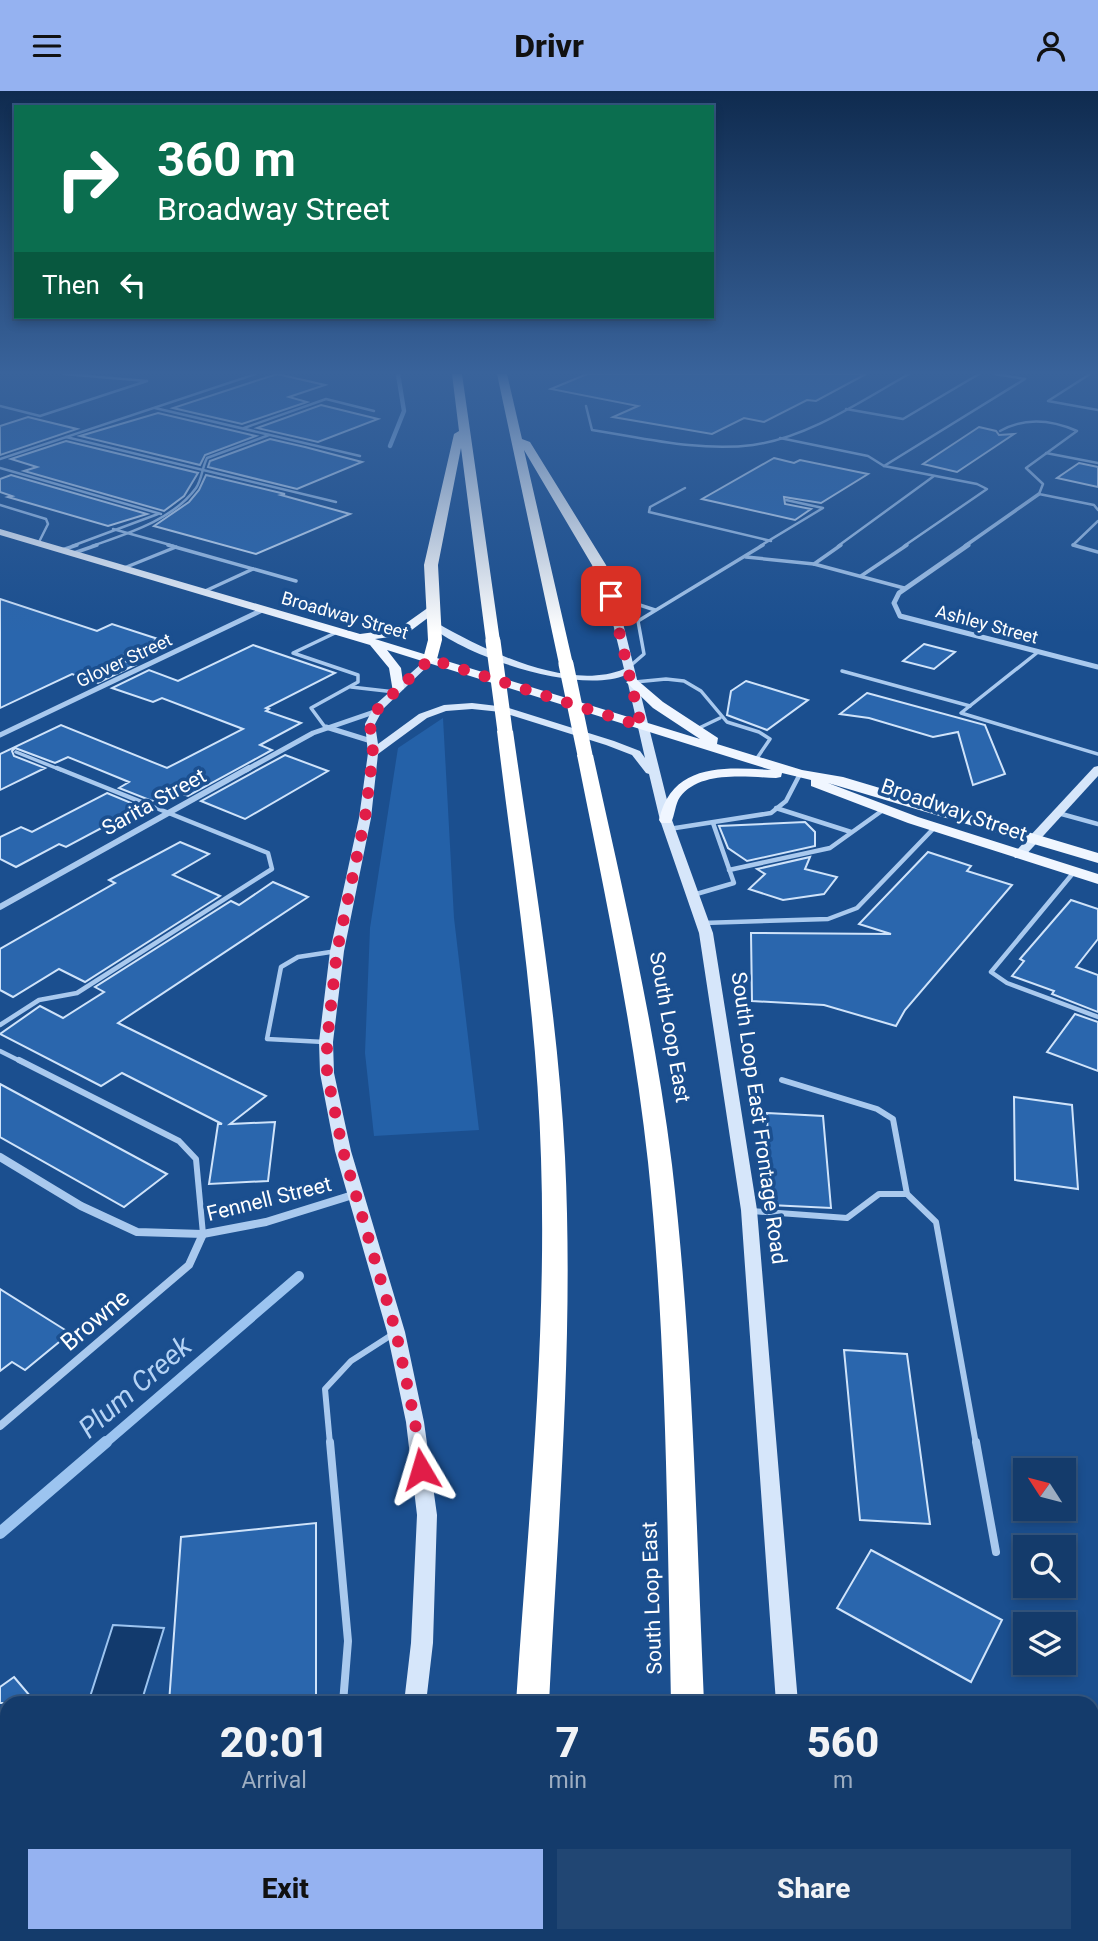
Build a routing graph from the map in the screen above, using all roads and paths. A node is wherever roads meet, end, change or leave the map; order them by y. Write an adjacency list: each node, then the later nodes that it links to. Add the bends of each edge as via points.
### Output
1 (159, 460): 11 (lane)
2 (207, 460): 11 (lane)
3 (527, 460): 103 (highway, South Loop East, bridge, via 643,1039 660,1165 674,1339)
4 (528, 460): 38 (highway, via 599,565)
5 (876, 460): 9 (lane)
6 (893, 460): 9 (lane)
7 (1036, 460): 14 (lane, via 1026,468 1043,484)
8 (462, 461): 39 (highway, via 431,565); 102 (highway, bridge, via 505,731 544,1038 552,1156 552,1334)
9 (884, 466): 12 (lane)
10 (0, 468): 20 (lane)
11 (205, 472): 16 (lane); 20 (lane, via 194,491)
12 (934, 476): 31 (lane); 34 (lane, via 987,489)
13 (685, 488): 25 (lane, via 650,507 649,512)
14 (1039, 494): 17 (lane); 36 (street)
15 (786, 501): 25 (lane, via 823,508)
16 (336, 502)
17 (1096, 503): 19 (lane)
18 (0, 505): 26 (lane, via 46,519)
19 (1098, 510)
20 (161, 514): 22 (lane); 24 (lane)
21 (1098, 521): 29 (lane, via 1073,545)
22 (113, 529): 24 (lane); 28 (lane)
23 (0, 532): 26 (main road, Broadway Street)
24 (126, 533): 27 (lane); 28 (lane)
25 (771, 541): 30 (lane)
26 (38, 544): 28 (main road, Broadway Street)
27 (176, 547): 32 (lane); 33 (lane)
28 (65, 552): 32 (main road, Broadway Street)
29 (1098, 552)
30 (745, 556): 31 (lane); 40 (lane)
31 (814, 564): 34 (lane)
32 (121, 569): 37 (main road, Broadway Street)
33 (253, 569): 35 (lane); 37 (lane)
34 (861, 576): 36 (lane)
35 (296, 582)
36 (904, 588): 46 (street, Ashley Street, via 894,603 900,616)
37 (200, 593): 41 (main road, Broadway Street)
38 (611, 596): 40 (lane); 50 (main road, South Loop East Frontage Road)
39 (433, 609): 42 (highway); 44 (main road, via 401,632)
40 (655, 610): 50 (lane, via 638,621 644,654)
41 (260, 611): 43 (main road, Broadway Street); 59 (street, Glover Street)
42 (434, 625): 47 (highway); 50 (main road, via 480,651 583,681 605,681)
43 (335, 633): 44 (main road, Broadway Street); 51 (lane, via 293,653 358,675 359,682)
44 (353, 638): 45 (main road, Broadway Street)
45 (376, 645): 47 (main road, Broadway Street); 52 (main road, via 395,668)
46 (1038, 652): 48 (street, Ashley Street); 53 (lane)
47 (430, 659): 52 (main road); 56 (main road, Broadway Street)
48 (1098, 667)
49 (842, 671): 53 (lane)
50 (630, 673): 55 (lane, via 684,679 709,700); 56 (main road, South Loop East Frontage Road); 58 (main road, via 658,705)
51 (351, 687): 52 (lane); 57 (lane, via 311,708)
52 (397, 691): 54 (main road)
53 (970, 706): 63 (lane, via 961,713)
54 (377, 711): 57 (street, Sarita Street); 60 (main road, via 370,724)
55 (720, 718): 58 (lane); 64 (lane, via 770,739)
56 (641, 726): 62 (main road, Broadway Street); 67 (main road, South Loop East Frontage Road)
57 (325, 727): 60 (street); 70 (street, Sarita Street)
58 (695, 730): 62 (main road)
59 (0, 735)
60 (372, 747): 67 (main road, via 444,708 502,709 636,753); 86 (main road, via 365,818)
61 (16, 753): 70 (lane)
62 (733, 754): 64 (main road, Broadway Street)
63 (1098, 754)
64 (755, 761): 66 (main road, Broadway Street)
65 (1098, 769): 71 (main road)
66 (800, 774): 68 (lane, via 786,801); 69 (main road, Broadway Street); 73 (main road, via 715,775 675,794); 77 (main road, Broadway Street, via 838,780)
67 (655, 778): 73 (main road, South Loop East Frontage Road)
68 (776, 809): 72 (lane); 76 (lane)
69 (884, 809): 75 (main road, Broadway Street); 76 (lane)
70 (167, 813): 84 (street, Sarita Street); 88 (lane, via 268,853 272,869 77,993 39,1000)
71 (1058, 813): 74 (lane); 77 (main road)
72 (713, 823): 73 (lane); 80 (lane)
73 (667, 824): 83 (main road, South Loop East Frontage Road)
74 (1098, 824)
75 (935, 827): 78 (main road, Broadway Street); 85 (lane, via 857,908 828,919)
76 (851, 832): 80 (lane, via 830,848)
77 (1035, 839): 78 (main road); 79 (main road, Broadway Street)
78 (1019, 855): 81 (main road, Broadway Street)
79 (1098, 858)
80 (729, 870): 83 (lane, via 734,883)
81 (1074, 872): 82 (main road, Broadway Street); 87 (lane, via 990,972 1007,983)
82 (1098, 879)
83 (692, 895): 85 (main road, South Loop East Frontage Road)
84 (0, 907)
85 (703, 923): 95 (main road, South Loop East Frontage Road)
86 (337, 951): 89 (main road); 89 (lane, via 298,957 281,967 267,1039)
87 (1098, 1017)
88 (0, 1025)
89 (327, 1042): 93 (main road, via 327,1073)
90 (0, 1051): 96 (lane, via 178,1141 196,1159)
91 (782, 1080): 94 (lane, via 877,1109 893,1119)
92 (0, 1157): 96 (street, Fennell Street, via 81,1206 137,1232)
93 (356, 1194): 96 (street, Fennell Street, via 266,1222); 97 (main road)
94 (906, 1194): 95 (lane, via 879,1194 847,1219); 99 (lane, via 936,1222)
95 (749, 1210): 104 (main road, South Loop East Frontage Road)
96 (203, 1234): 98 (street, Browne, via 190,1265)
97 (396, 1332): 100 (lane, via 351,1361 325,1389 348,1641); 101 (main road, via 415,1422 427,1515)
98 (0, 1426)
99 (996, 1552)
100 (343, 1696)
101 (416, 1696)
102 (532, 1696)
103 (688, 1696)
104 (786, 1696)

